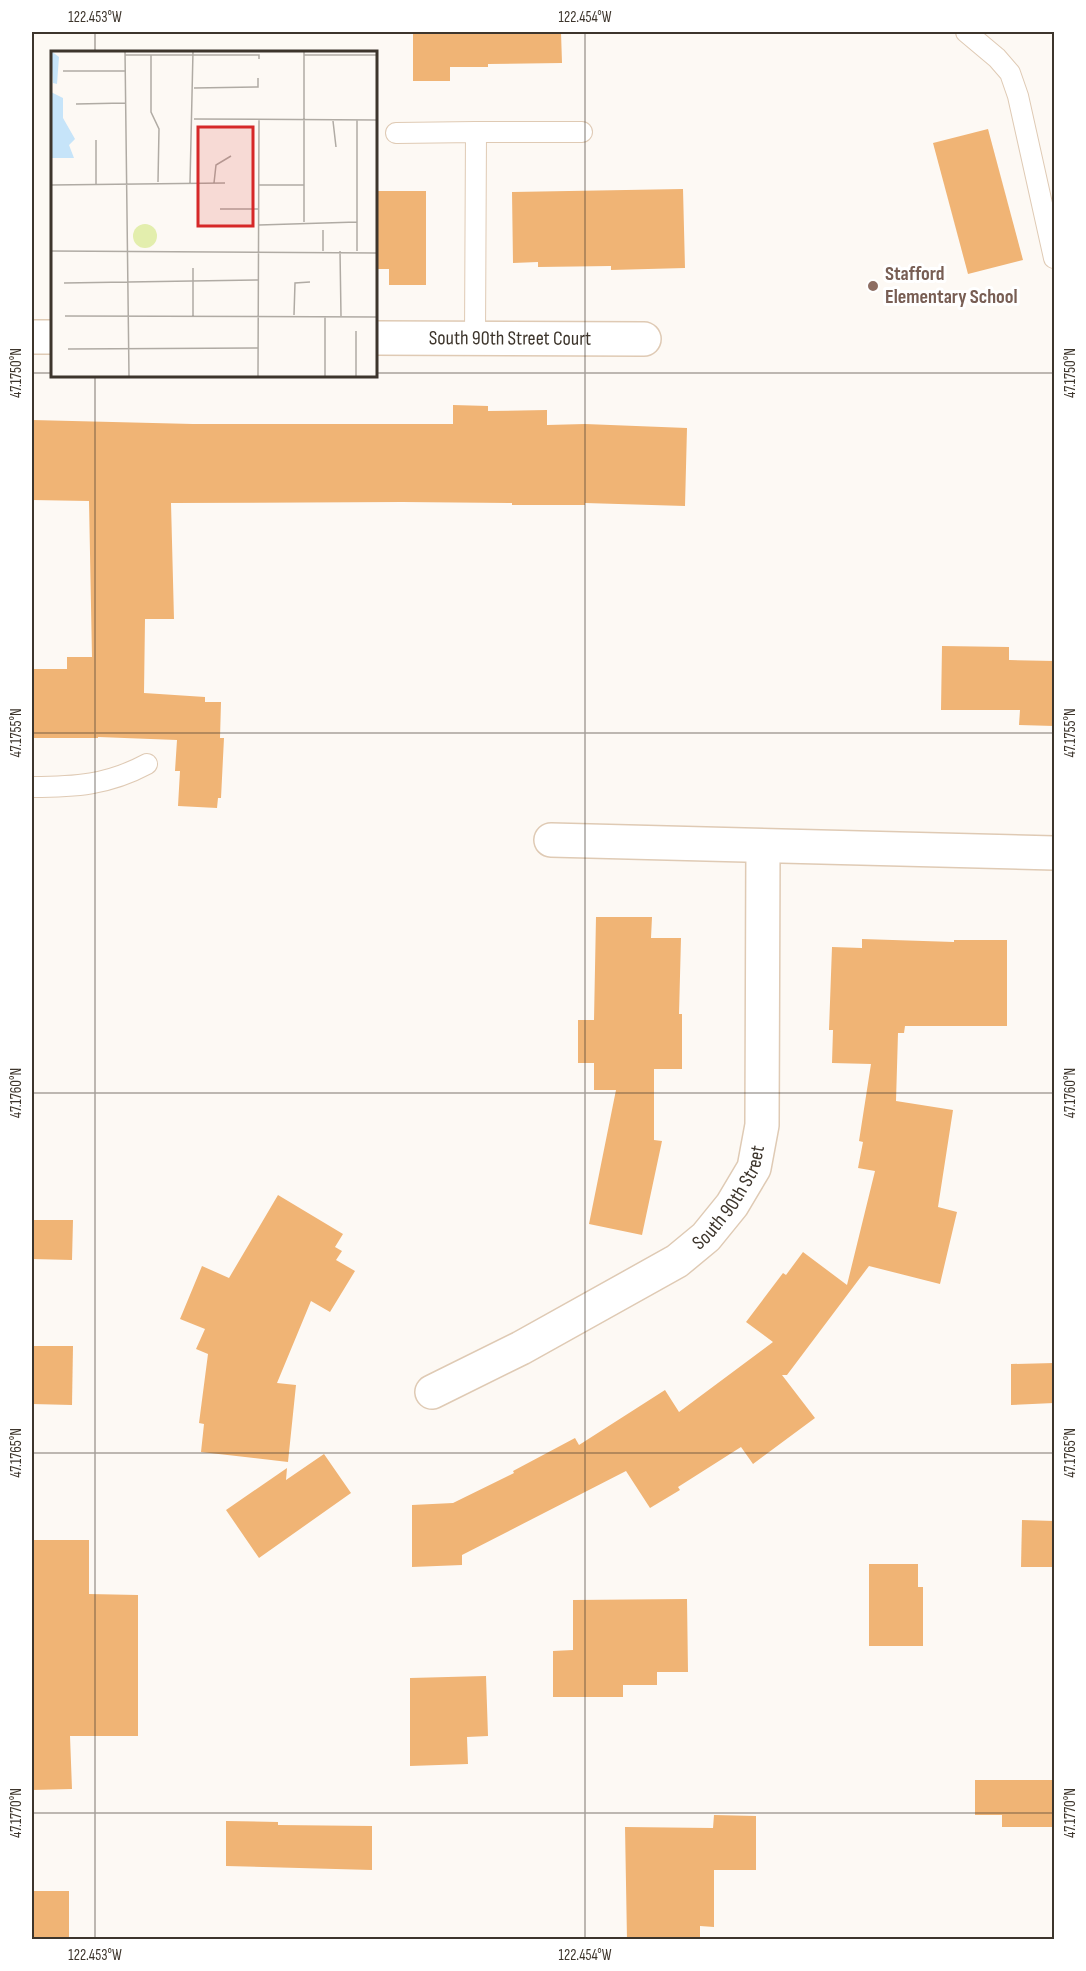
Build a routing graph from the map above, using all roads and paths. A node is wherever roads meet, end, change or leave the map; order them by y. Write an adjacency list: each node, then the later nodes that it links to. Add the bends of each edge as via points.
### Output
1 (966, 32): 5 (lane, via 1010,74)
2 (476, 132): 3 (lane); 4 (lane); 9 (lane)
3 (582, 132)
4 (396, 133)
5 (1054, 258)
6 (32, 337): 7 (street)
7 (51, 337)
8 (376, 338): 9 (street, South 90th Street Court)
9 (475, 338): 10 (street, South 90th Street Court)
10 (644, 339)
11 (147, 764): 12 (lane, via 105,782)
12 (32, 787)
13 (551, 840): 14 (street)
14 (763, 846): 15 (street); 16 (street, South 90th Street, via 762,1125 754,1168 732,1205 706,1237 677,1261 521,1348)
15 (1054, 853)
16 (432, 1392)

